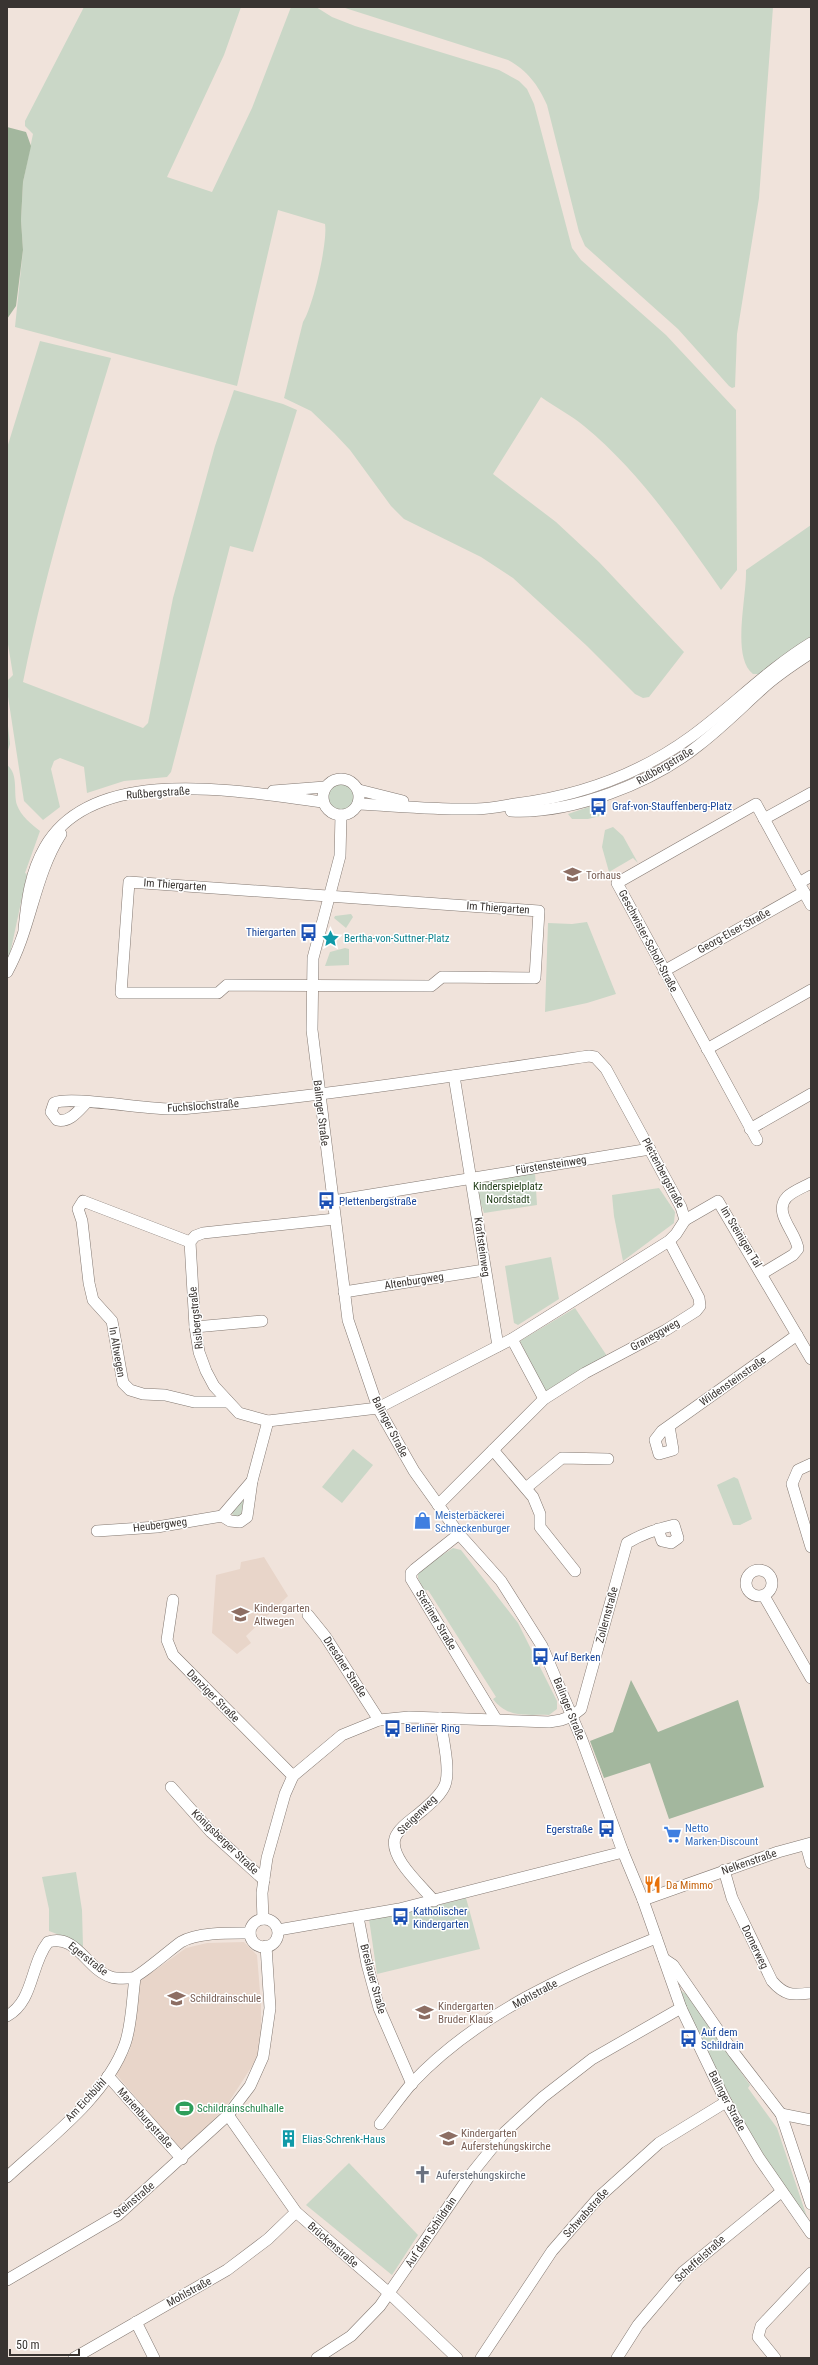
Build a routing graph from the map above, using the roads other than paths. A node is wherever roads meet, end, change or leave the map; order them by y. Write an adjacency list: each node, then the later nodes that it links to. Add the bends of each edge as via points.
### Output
1 (811, 643): 10 (street, Rußbergstraße, via 756,681 692,736 666,754 627,774 562,797)
2 (811, 653): 10 (street, Rußbergstraße, via 763,688 699,746 672,764 633,784 581,802 553,808 514,811)
3 (325, 787): 4 (street, Rußbergstraße, via 334,780 346,779); 5 (street, Rußbergstraße); 7 (street)
4 (359, 790): 8 (street); 9 (street, Rußbergstraße)
5 (247, 792): 7 (street, Rußbergstraße); 18 (street, Rußbergstraße, via 143,791 105,800 74,816 55,834 41,854 29,890 24,929)
6 (811, 793): 12 (street)
7 (323, 802): 11 (street, via 328,810)
8 (358, 804): 9 (street, Rußbergstraße); 11 (street, via 350,813)
9 (425, 807): 10 (street, Rußbergstraße)
10 (488, 809)
11 (341, 815): 15 (street, Balinger Straße, via 341,848)
12 (764, 819): 14 (street); 17 (street, Geschwister-Scholl-Straße, via 756,804 617,883)
13 (811, 876): 14 (street, Georg-Elser-Straße)
14 (801, 887): 16 (street); 17 (street, Georg-Elser-Straße)
15 (330, 896): 19 (street, Balinger Straße, via 314,954); 19 (street, Im Thiergarten, via 539,911 534,978 442,977 431,986); 19 (street, Im Thiergarten, via 129,882 121,993 218,993 227,985)
16 (811, 905)
17 (664, 970): 21 (street, Geschwister-Scholl-Straße)
18 (7, 972)
19 (312, 985): 23 (street, Balinger Straße, via 312,1030)
20 (811, 990): 21 (street)
21 (707, 1049): 26 (street, Geschwister-Scholl-Straße)
22 (454, 1076): 23 (street, Plettenbergstraße); 28 (street, Plettenbergstraße, via 595,1057 606,1069); 29 (street, Kraftsteinweg)
23 (319, 1093): 25 (street, Fuchslochstraße, via 239,1104 166,1109); 31 (street, Balinger Straße)
24 (811, 1094): 26 (street)
25 (87, 1102)
26 (750, 1129): 27 (street, Geschwister-Scholl-Straße)
27 (757, 1140)
28 (650, 1149): 29 (street, Fürstensteinweg); 33 (street, Plettenbergstraße, via 682,1207)
29 (471, 1178): 31 (street, Fürstensteinweg); 36 (street, Kraftsteinweg)
30 (811, 1183): 37 (street, Im Steinigen Tal, via 788,1196 782,1206 797,1244 796,1252)
31 (333, 1201): 32 (street, Balinger Straße)
32 (334, 1219): 35 (street, via 203,1233 195,1236); 38 (street, Balinger Straße)
33 (685, 1220): 34 (street, Plettenbergstraße); 37 (street, Im Steinigen Tal, via 718,1201)
34 (668, 1241): 42 (street, Plettenbergstraße); 45 (street, Graneggweg, via 699,1298 700,1306 666,1330 585,1373)
35 (190, 1242): 40 (street, Risibergstraße); 46 (street, In Altwegen, via 83,1202 78,1209 93,1300 112,1321 123,1383 130,1390 143,1394 165,1395 194,1402)
36 (484, 1270): 38 (street, Altenburgweg); 43 (street, Kraftsteinweg)
37 (763, 1273): 41 (street, Im Steinigen Tal)
38 (344, 1292): 47 (street, Balinger Straße, via 355,1344)
39 (262, 1321): 40 (street)
40 (195, 1327): 46 (street, Risibergstraße, via 199,1352 206,1372)
41 (797, 1335): 44 (street, Im Steinigen Tal); 49 (street, Wildensteinstraße)
42 (512, 1339): 43 (street, Plettenbergstraße); 45 (street)
43 (498, 1346): 47 (street, Plettenbergstraße)
44 (811, 1358)
45 (544, 1399): 50 (street, Graneggweg)
46 (228, 1402): 48 (street, Risibergstraße, via 239,1413)
47 (378, 1408): 48 (street, Risibergstraße); 55 (street, Balinger Straße, via 414,1471)
48 (268, 1421): 53 (street, Heubergweg)
49 (669, 1426)
50 (493, 1450): 54 (street); 55 (street, Graneggweg)
51 (608, 1460): 54 (street, via 562,1458)
52 (811, 1464): 60 (street, via 798,1470 792,1484)
53 (252, 1481): 56 (street, Heubergweg); 56 (street, Heubergweg, via 247,1517 240,1522 230,1521)
54 (526, 1488): 62 (street, via 540,1514 540,1527)
55 (438, 1506): 59 (street, Balinger Straße)
56 (222, 1516): 58 (street, Heubergweg, via 157,1527)
57 (658, 1529): 67 (street, Zollernstraße, via 627,1542 581,1708)
58 (97, 1531)
59 (459, 1534): 67 (street, Balinger Straße, via 501,1581 542,1646); 69 (street, Stettiner Straße, via 415,1569 411,1573 411,1579)
60 (809, 1534): 61 (street)
61 (811, 1547)
62 (575, 1571)
63 (764, 1596): 66 (street)
64 (173, 1600): 71 (street, Danziger Straße, via 168,1640 173,1655)
65 (308, 1615): 70 (street, Dresdner Straße, via 325,1636)
66 (811, 1678)
67 (572, 1716): 69 (street, via 549,1722); 74 (street, Balinger Straße)
68 (440, 1718): 69 (street); 70 (street, via 409,1717); 79 (street, Steigenweg, via 446,1766 445,1784 436,1798 402,1828 396,1837 394,1847 396,1856)
69 (496, 1719)
70 (379, 1720): 71 (street, via 342,1735)
71 (293, 1776): 77 (street, via 272,1835)
72 (171, 1787): 77 (street, Königsberger Straße, via 211,1832)
73 (809, 1844): 75 (street); 76 (street, Nelkenstraße)
74 (623, 1852): 78 (street, Balinger Straße); 79 (street)
75 (811, 1863)
76 (724, 1870): 78 (street, Nelkenstraße); 88 (street, Dornerweg, via 732,1898 772,1981 781,1991 794,1995)
77 (264, 1880): 81 (street)
78 (643, 1900): 84 (street, Balinger Straße)
79 (434, 1901): 80 (street)
80 (358, 1917): 82 (street); 92 (street, Breslauer Straße, via 379,2008)
81 (263, 1919): 82 (street, via 272,1921); 83 (street, via 254,1923)
82 (278, 1930): 85 (street, via 274,1942)
83 (250, 1933): 85 (street, via 256,1944); 87 (street, via 210,1935 183,1941)
84 (656, 1938): 86 (street, Balinger Straße); 92 (street, Mohlstraße, via 592,1964 497,2014 437,2060)
85 (266, 1946): 95 (street, via 270,2008 263,2057 250,2086)
86 (663, 1957): 89 (street, Balinger Straße); 94 (street, Balinger Straße, via 673,1965 734,2053)
87 (134, 1978): 90 (street, Egerstraße, via 111,1977 97,1969 69,1943 61,1940 48,1942 39,1956 25,1997 15,2011); 91 (street, Am Eichbühl, via 125,2044)
88 (811, 1993)
89 (681, 2008): 93 (street, Balinger Straße); 106 (street, Auf dem Schildrain, via 592,2059 543,2097 505,2132 468,2178)
90 (7, 2016)
91 (108, 2076): 98 (street, Marienburgstraße); 99 (street, Am Eichbühl, via 93,2095)
92 (412, 2084): 97 (street, Mohlstraße)
93 (726, 2102): 100 (street, Balinger Straße); 112 (street, Schwabstraße, via 659,2143 599,2197 552,2251)
94 (781, 2114): 96 (street); 101 (street, Balinger Straße)
95 (228, 2115): 98 (street, Steinstraße); 102 (street, Brückenstraße)
96 (811, 2120)
97 (380, 2124)
98 (182, 2159): 105 (street, Steinstraße, via 118,2215)
99 (7, 2177)
100 (781, 2192): 103 (street, Balinger Straße); 113 (street, Scheffelstraße, via 683,2272 638,2325)
101 (811, 2204)
102 (296, 2212): 106 (street, Brückenstraße); 107 (street, Mohlstraße, via 268,2239 227,2270)
103 (811, 2233)
104 (811, 2273): 114 (street, via 761,2326 758,2337)
105 (7, 2280)
106 (389, 2293): 110 (street, Auf dem Schildrain, via 351,2336); 111 (street, Brückenstraße)
107 (136, 2322): 108 (street, Mohlstraße); 109 (street)
108 (74, 2358)
109 (154, 2358)
110 (317, 2358)
111 (456, 2358)
112 (481, 2358)
113 (617, 2358)
114 (775, 2358)

